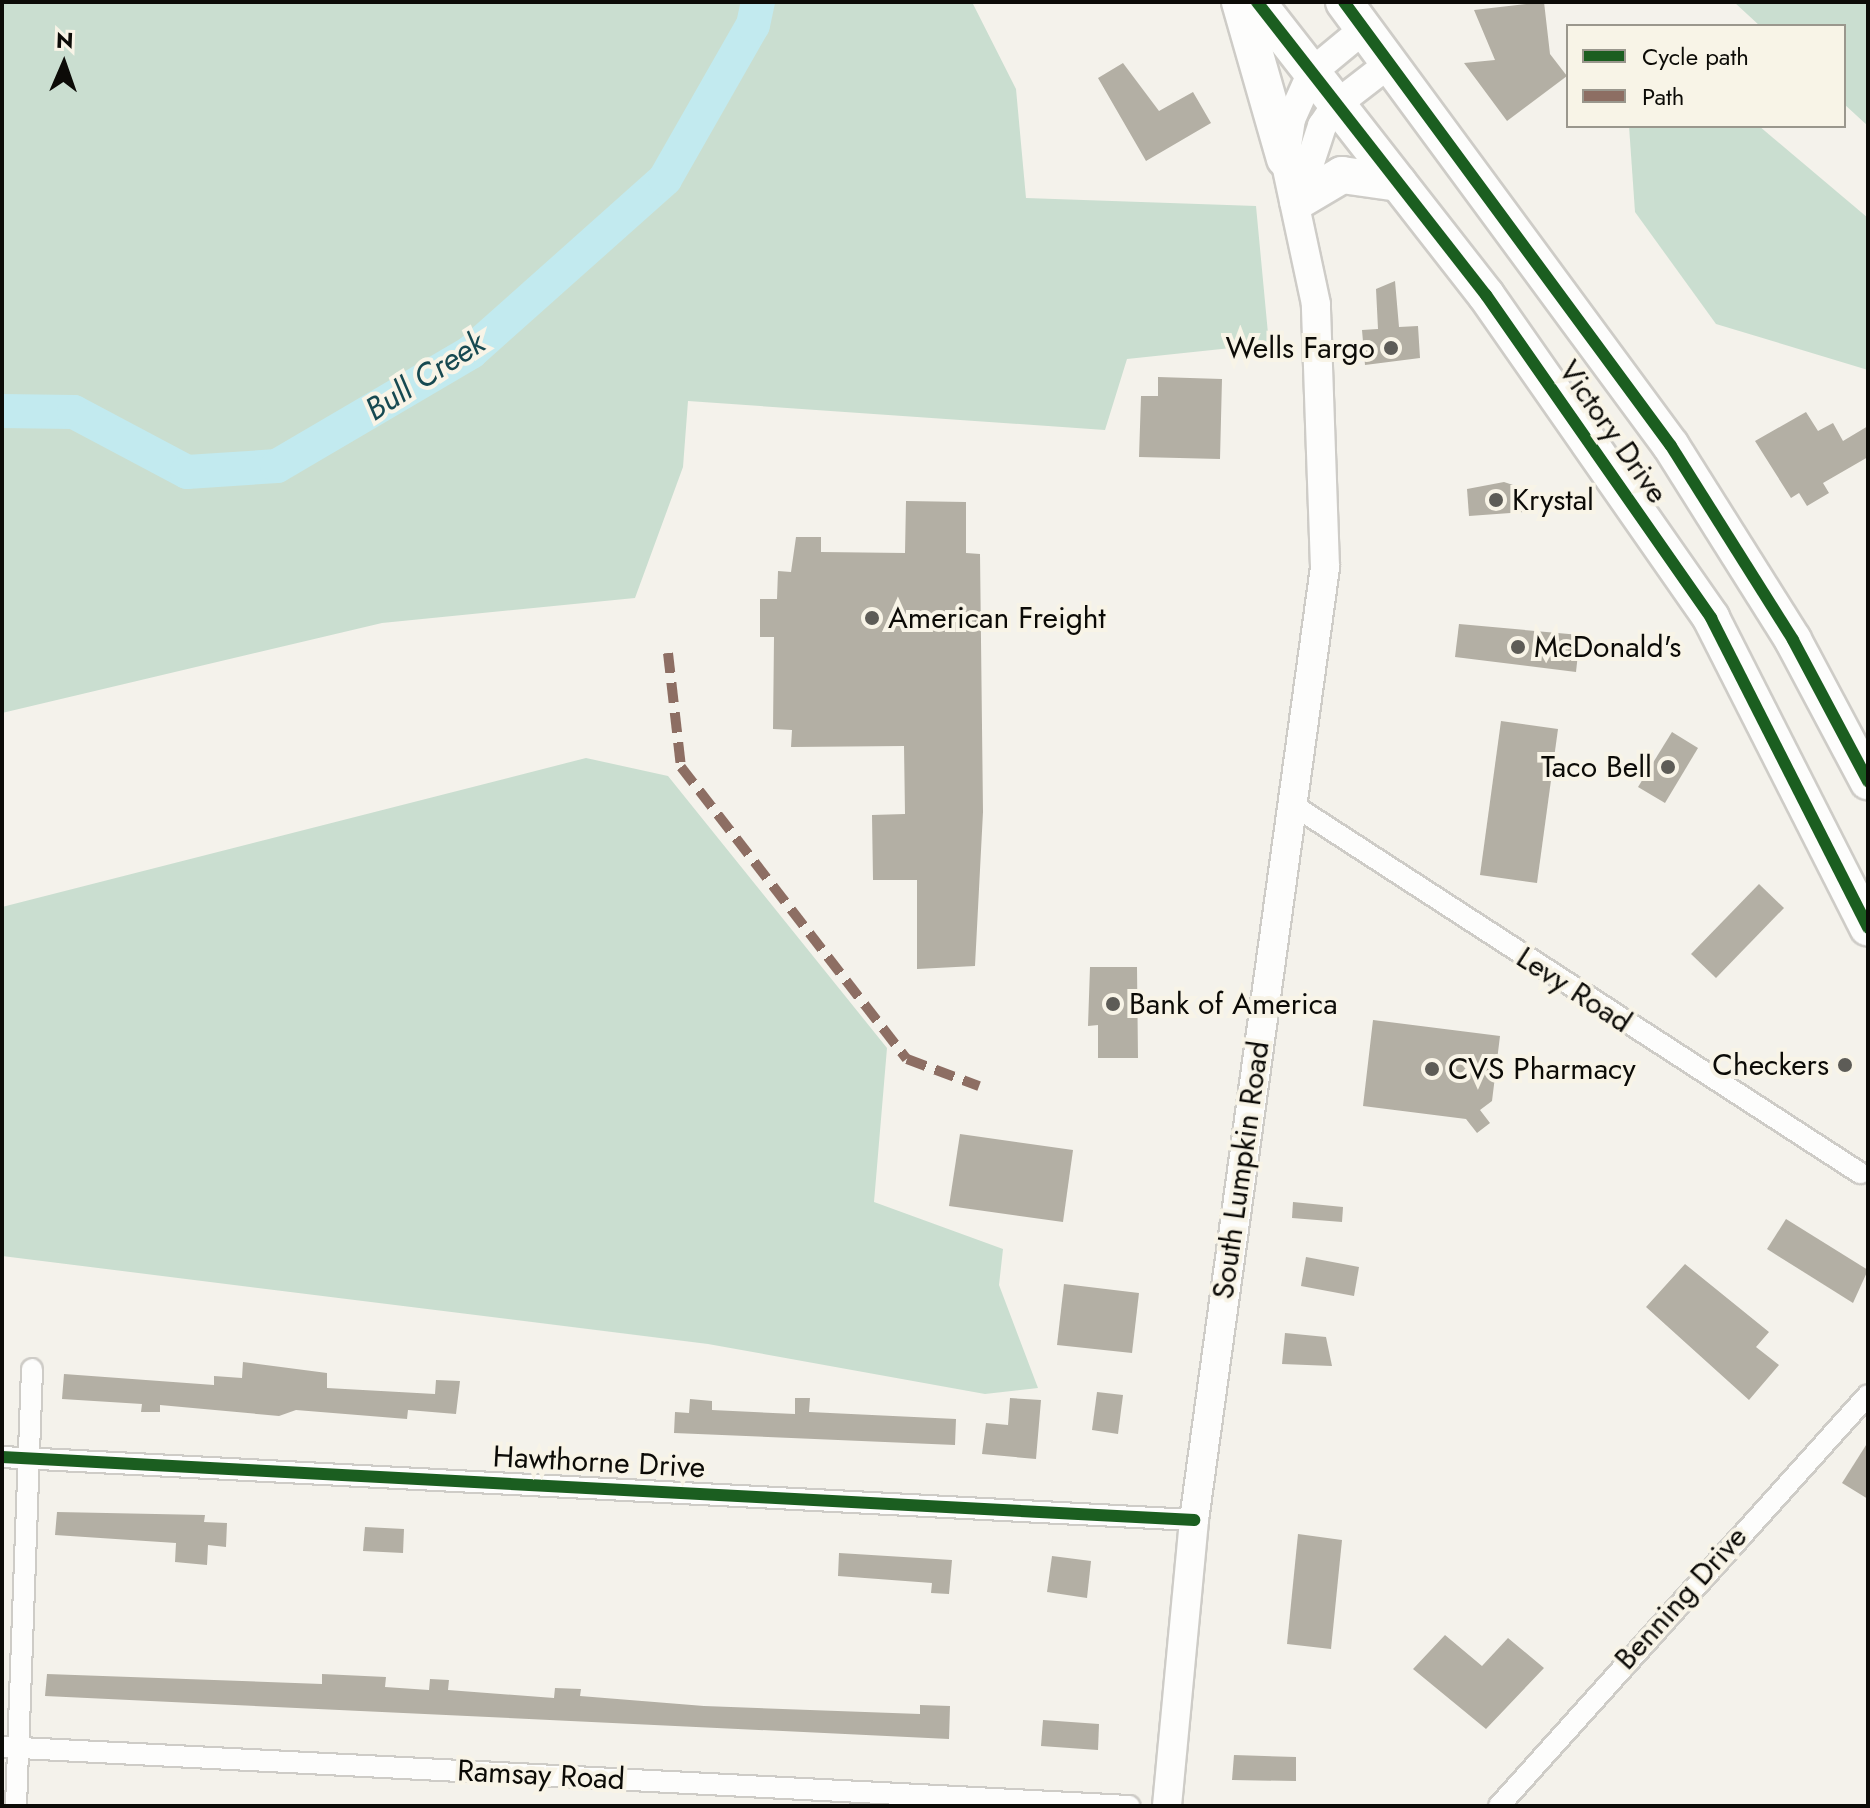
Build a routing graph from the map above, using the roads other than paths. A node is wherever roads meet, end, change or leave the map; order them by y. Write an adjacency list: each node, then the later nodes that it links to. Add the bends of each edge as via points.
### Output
1 (1240, 2): 7 (highway)
2 (1257, 2): 5 (highway, Victory Drive)
3 (1354, 15): 4 (highway, Victory Drive); 5 (main road, South Lumpkin Road)
4 (1390, 63): 6 (main road, South Lumpkin Road); 10 (highway, Victory Drive, via 1671,446 1793,640)
5 (1312, 72): 6 (highway, Victory Drive); 7 (main road, South Lumpkin Road, via 1291,119)
6 (1337, 104): 8 (highway, Victory Drive); 9 (main road, South Lumpkin Road, via 1307,153)
7 (1285, 159): 9 (main road, South Lumpkin Road)
8 (1398, 183): 9 (highway, via 1342,175); 12 (highway, Victory Drive, via 1486,295 1711,618)
9 (1298, 201): 11 (main road, South Lumpkin Road, via 1324,403 1326,555)
10 (1868, 781)
11 (1290, 803): 13 (street, Levy Road); 18 (main road, South Lumpkin Road)
12 (1868, 927)
13 (1860, 1173)
14 (32, 1369): 17 (street)
15 (1868, 1395): 23 (street, Benning Drive)
16 (2, 1457): 17 (street, Hawthorne Drive)
17 (32, 1458): 18 (street, Hawthorne Drive); 19 (street)
18 (1194, 1520): 22 (main road, South Lumpkin Road)
19 (11, 1748): 20 (street); 21 (street, Ramsay Road)
20 (16, 1806)
21 (1129, 1806)
22 (1167, 1806)
23 (1499, 1806)

